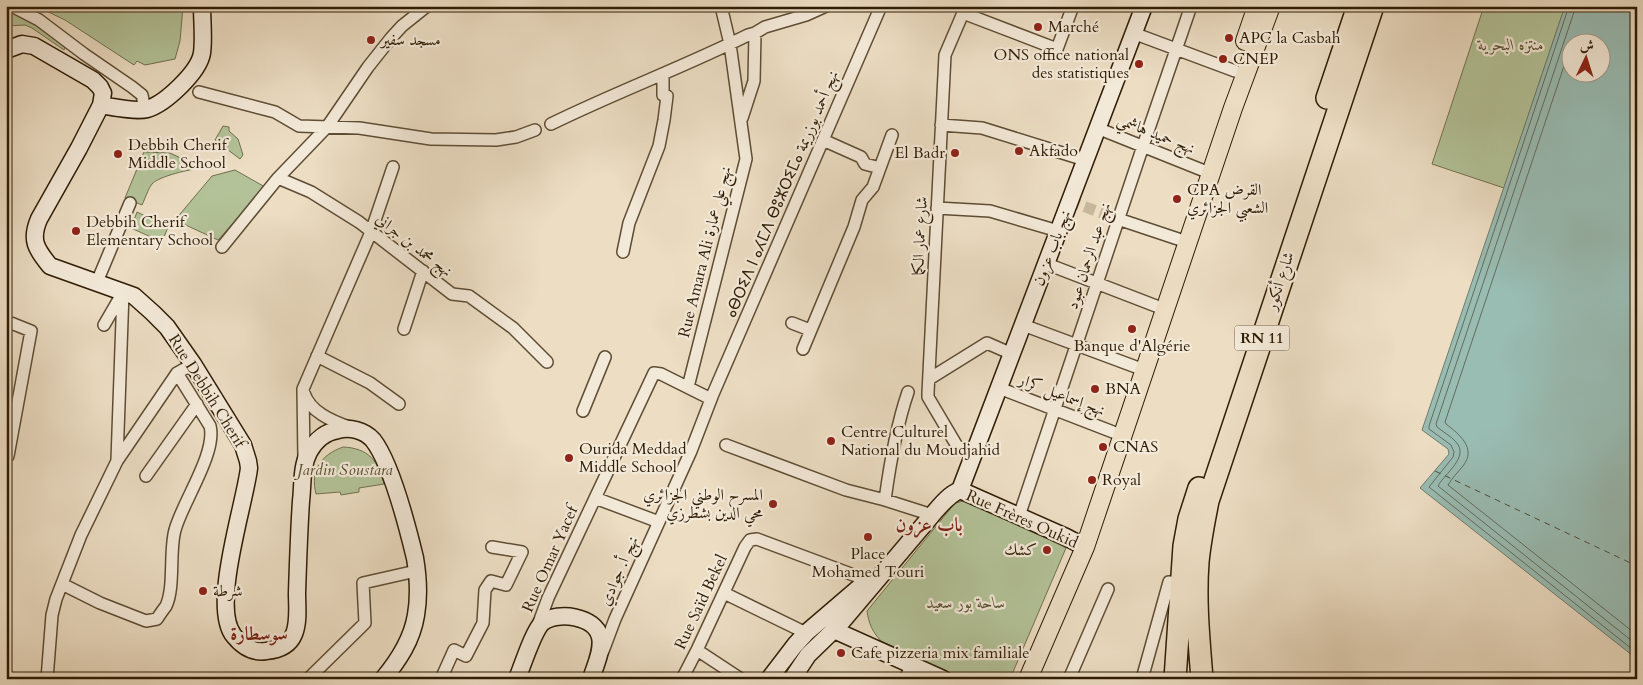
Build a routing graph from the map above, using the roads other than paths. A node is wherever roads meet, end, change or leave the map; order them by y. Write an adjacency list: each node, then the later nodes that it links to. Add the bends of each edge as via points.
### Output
1 (12, 6): 24 (street, via 39,20 142,94)
2 (202, 6): 24 (street, via 202,54 198,65 174,92)
3 (426, 6): 28 (street, via 391,38)
4 (721, 6): 17 (street, Rue Amara Ali نهج علي عمارة)
5 (826, 6): 16 (street, via 765,27)
6 (881, 6): 32 (street, ⴰⴱⵔⵉⴷ ⵏ ⴰⵃⵎⴷ ⴱⵓⵣⵔⵉⵎⴰ نهج أحمد بوزريمة)
7 (1074, 6): 14 (street, via 1057,49)
8 (1144, 6): 15 (street, نهج باب عزون)
9 (1192, 6): 18 (street, نهج عبد الرحمان عبود)
10 (1257, 6): 20 (main road)
11 (1271, 6): 92 (main road)
12 (1358, 6): 96 (highway, شارع أنكور / RN 11, via 1189,519)
13 (1373, 6): 122 (highway, شارع أنكور / RN 11, via 1208,501 1199,548 1197,585)
14 (964, 10): 27 (street, شارع عمار الكما, via 945,55)
15 (1133, 33): 18 (street); 29 (street, نهج باب عزون)
16 (755, 34): 17 (street); 25 (street, via 754,81)
17 (730, 44): 21 (street); 25 (street, Rue Amara Ali نهج علي عمارة)
18 (1176, 49): 20 (street); 33 (street, نهج عبد الرحمان عبود)
19 (6, 50): 23 (street, via 28,44 73,68 100,87)
20 (1235, 71): 37 (main road)
21 (664, 75): 26 (street); 46 (street, via 663,95 667,96 659,146 629,223)
22 (199, 92): 28 (street, via 275,112 299,126)
23 (100, 105): 24 (street); 49 (street, Rue Debbih Cherif, via 35,230 40,255 50,266)
24 (145, 110)
25 (741, 122): 69 (street, Rue Amara Ali نهج علي عمارة, via 746,159)
26 (551, 124)
27 (941, 125): 34 (street, via 982,128); 40 (street, شارع عمار الكما)
28 (327, 127): 30 (street, via 359,128 431,139 496,140); 38 (street)
29 (1098, 128): 33 (street, نهج حميد هاشمي); 34 (street, نهج باب عزون)
30 (535, 130)
31 (892, 135): 36 (street)
32 (823, 140): 36 (street, via 861,157 865,164); 73 (street, ⴰⴱⵔⵉⴷ ⵏ ⴰⵃⵎⴷ ⴱⵓⵣⵔⵉⵎⴰ نهج أحمد بوزريمة)
33 (1143, 146): 37 (street, نهج حميد هاشمي); 41 (street, نهج عبد الرحمان عبود)
34 (1085, 160): 42 (street, نهج باب عزون)
35 (393, 167): 43 (street)
36 (880, 168): 58 (street, via 873,187 862,200 854,228)
37 (1202, 170): 44 (main road)
38 (278, 178): 43 (street, نهج محمد بن جراني, via 317,195); 45 (street)
39 (130, 203): 49 (street)
40 (937, 208): 42 (street, via 990,211); 68 (street, شارع عمار الكما)
41 (1118, 219): 44 (street); 50 (street, نهج عبد الرحمان عبود)
42 (1058, 231): 47 (street, نهج باب عزون)
43 (371, 232): 48 (street, نهج محمد بن جراني); 62 (street)
44 (1178, 239): 52 (main road)
45 (222, 247)
46 (624, 252)
47 (1046, 264): 50 (street); 55 (street, نهج باب عزون)
48 (423, 271): 57 (street); 64 (street, نهج محمد بن جراني, via 452,294 469,296 506,322)
49 (97, 282): 51 (street, Rue Debbih Cherif)
50 (1097, 284): 52 (street); 59 (street, نهج عبد الرحمان عبود)
51 (123, 292): 56 (street); 65 (street, Rue Debbih Cherif, via 134,296 153,313); 83 (street)
52 (1156, 306): 66 (main road)
53 (6, 321): 82 (street, via 31,332)
54 (792, 323): 58 (street)
55 (1023, 324): 59 (street); 61 (street, نهج باب عزون)
56 (104, 325)
57 (404, 329)
58 (810, 330): 60 (street)
59 (1076, 345): 66 (street); 76 (street, نهج عبد الرحمان عبود)
60 (803, 348)
61 (1012, 354): 68 (street, via 987,343); 70 (street, نهج باب عزون)
62 (317, 356): 71 (street); 75 (street, via 370,383)
63 (605, 357): 77 (street)
64 (547, 362)
65 (193, 364): 67 (street); 84 (street, Rue Debbih Cherif, via 248,460 248,475 228,567 226,607 232,634 247,649 260,652 275,650 287,645 294,634)
66 (1136, 366): 79 (main road)
67 (177, 373): 74 (street); 83 (street)
68 (929, 379): 81 (street, شارع عمار الكما, via 928,396 957,446)
69 (688, 387): 73 (street, via 709,398); 87 (street, Rue Omar Yacef, via 654,373)
70 (1000, 388): 76 (street, نهج إسماعيل كرار); 81 (street, نهج باب عزون)
71 (303, 390): 78 (street, via 306,401 321,414); 84 (street)
72 (908, 392): 88 (street, via 899,418)
73 (713, 394): 91 (street, نهج أ. جوادي, via 692,451)
74 (197, 404): 85 (street); 97 (street, via 210,426 211,440 175,529 166,604 157,618 146,621)
75 (399, 404)
76 (1055, 410): 79 (street, نهج إسماعيل كرار); 90 (street, نهج عبد الرحمان عبود)
77 (583, 411)
78 (358, 430): 84 (street, Rue Debbih Cherif, via 329,432 309,452); 94 (street, via 373,440 384,459 397,494)
79 (1113, 432): 92 (main road)
80 (726, 445): 88 (street, via 846,490)
81 (973, 454): 86 (street, نهج باب عزون)
82 (8, 456)
83 (117, 461): 97 (street, via 81,534)
84 (304, 467)
85 (146, 476)
86 (960, 490): 89 (street, via 945,500); 90 (street, Rue Frères Oukid)
87 (595, 498): 91 (street); 102 (street, Rue Omar Yacef, via 548,598)
88 (884, 500): 89 (street)
89 (932, 515): 95 (street); 100 (street)
90 (1019, 516): 92 (street, Rue Frères Oukid)
91 (659, 522): 111 (street, نهج أ. جوادي, via 615,618)
92 (1080, 545): 117 (main road); 118 (main road)
93 (492, 546): 109 (street, via 522,552 506,585 491,581 485,590 483,624 466,656 454,650)
94 (416, 571): 107 (street, via 363,583 364,623); 108 (street, via 414,626 403,653)
95 (867, 580): 99 (street, Rue Saïd Bekel, via 757,539 750,540 745,547); 101 (street)
96 (1181, 583): 120 (street, via 1169,582); 121 (highway, شارع أنكور / RN 11)
97 (62, 584): 106 (street, via 52,615)
98 (1108, 589): 119 (street)
99 (724, 593): 101 (street); 104 (street, Rue Saïd Bekel)
100 (834, 630): 103 (street); 105 (street)
101 (806, 633): 103 (street, via 813,639); 114 (street)
102 (535, 634): 110 (street); 111 (street, via 542,622 564,616 580,619 594,628 599,634 600,645)
103 (815, 648): 115 (street)
104 (697, 650): 112 (street, Rue Saïd Bekel); 113 (street)
105 (908, 672): 116 (street)
106 (47, 679)
107 (308, 679)
108 (383, 679)
109 (441, 679)
110 (516, 679)
111 (592, 679)
112 (682, 679)
113 (741, 679)
114 (768, 679)
115 (792, 679)
116 (943, 679)
117 (1017, 679)
118 (1028, 679)
119 (1068, 679)
120 (1142, 679)
121 (1176, 679)
122 (1202, 679)

